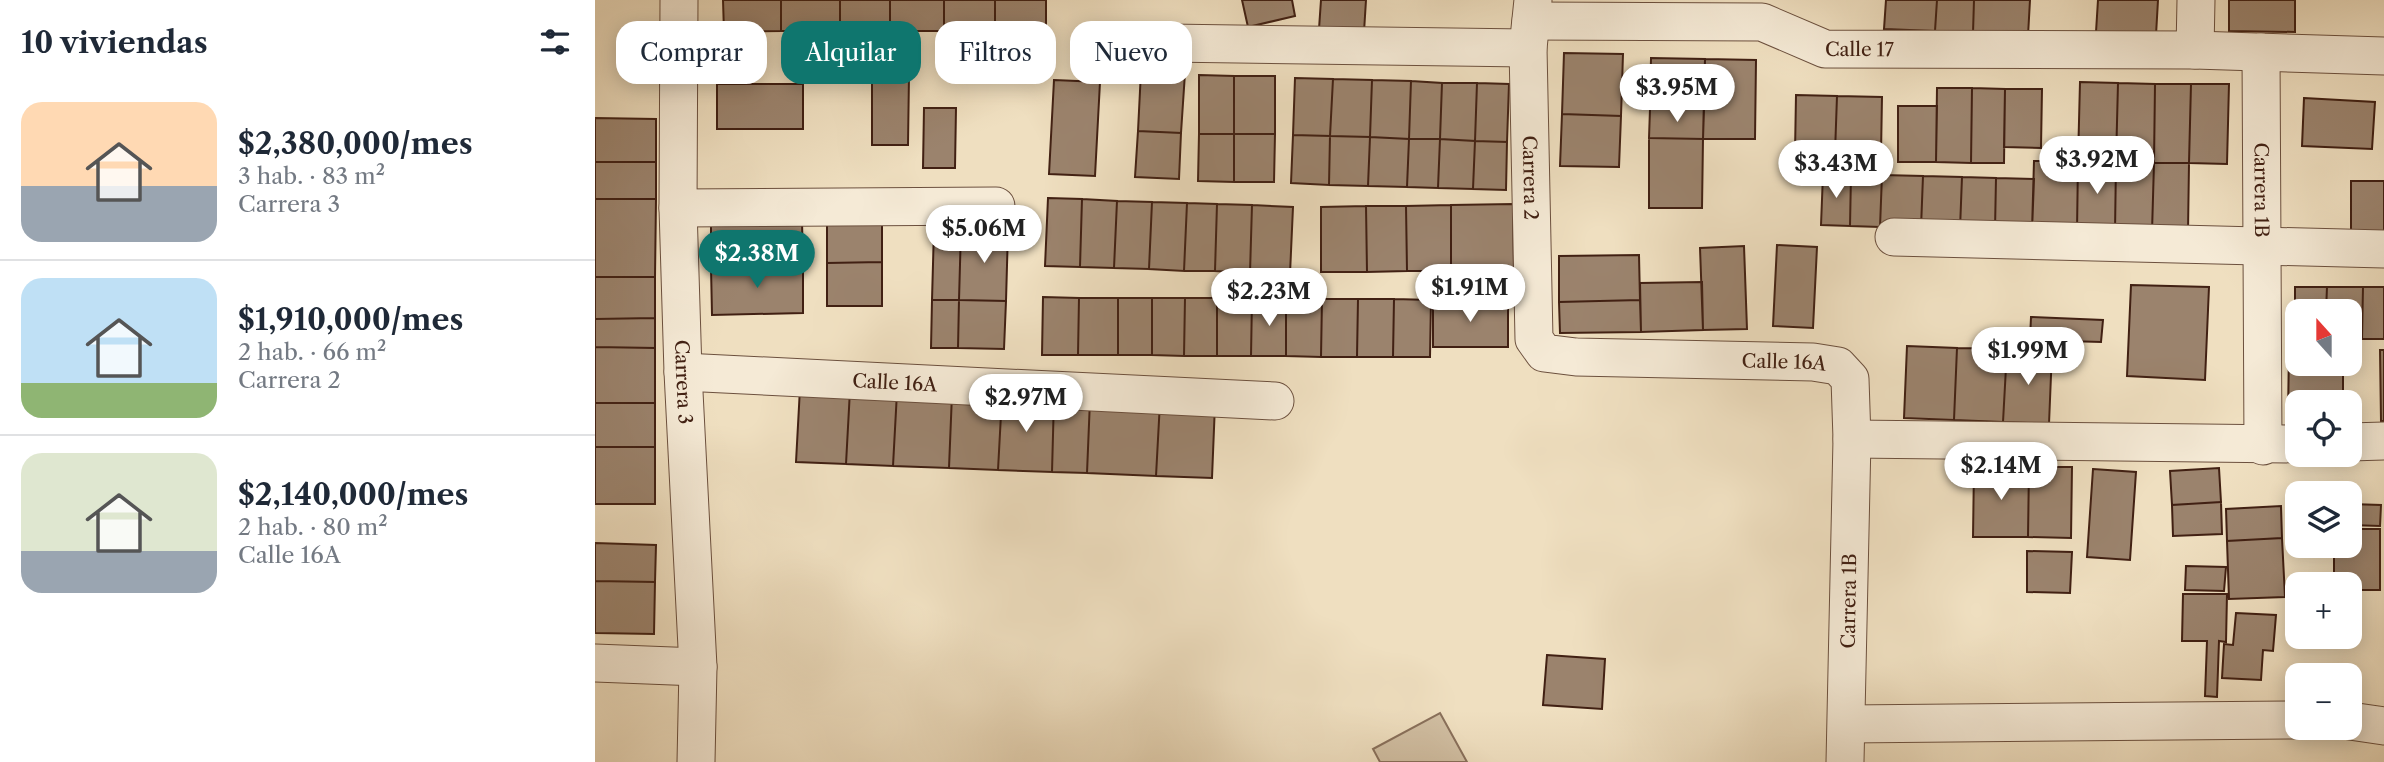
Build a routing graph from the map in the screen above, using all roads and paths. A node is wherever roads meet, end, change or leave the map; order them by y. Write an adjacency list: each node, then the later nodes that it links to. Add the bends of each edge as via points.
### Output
1 (679, 0): 9 (street, Carrera 3)
2 (2196, 0): 5 (street)
3 (1531, 23): 4 (street, Calle 17); 5 (street, Calle 17, via 1762,22 1825,49); 13 (street, Carrera 2, via 1534,339)
4 (1192, 42)
5 (2195, 50): 6 (street)
6 (2261, 52): 7 (street); 11 (street, Carrera 1B)
7 (2384, 56)
8 (996, 206): 9 (street)
9 (678, 208): 14 (street, Carrera 3)
10 (1894, 237): 11 (street)
11 (2263, 246): 12 (street); 19 (street, Carrera 1B)
12 (2384, 249)
13 (1544, 353): 16 (street, Calle 16A, via 1838,366 1850,379)
14 (683, 372): 15 (street, Calle 16A); 21 (street, Carrera 3)
15 (1275, 401)
16 (1852, 439): 19 (street); 24 (street, Carrera 1B)
17 (2384, 441): 18 (street)
18 (2362, 442)
19 (2280, 445)
20 (595, 663): 21 (street)
21 (698, 667): 26 (street, Carrera 3)
22 (2285, 720): 24 (street)
23 (2362, 723): 25 (street)
24 (1847, 724): 27 (street, Carrera 1B)
25 (2384, 726)
26 (696, 762)
27 (1845, 762)

